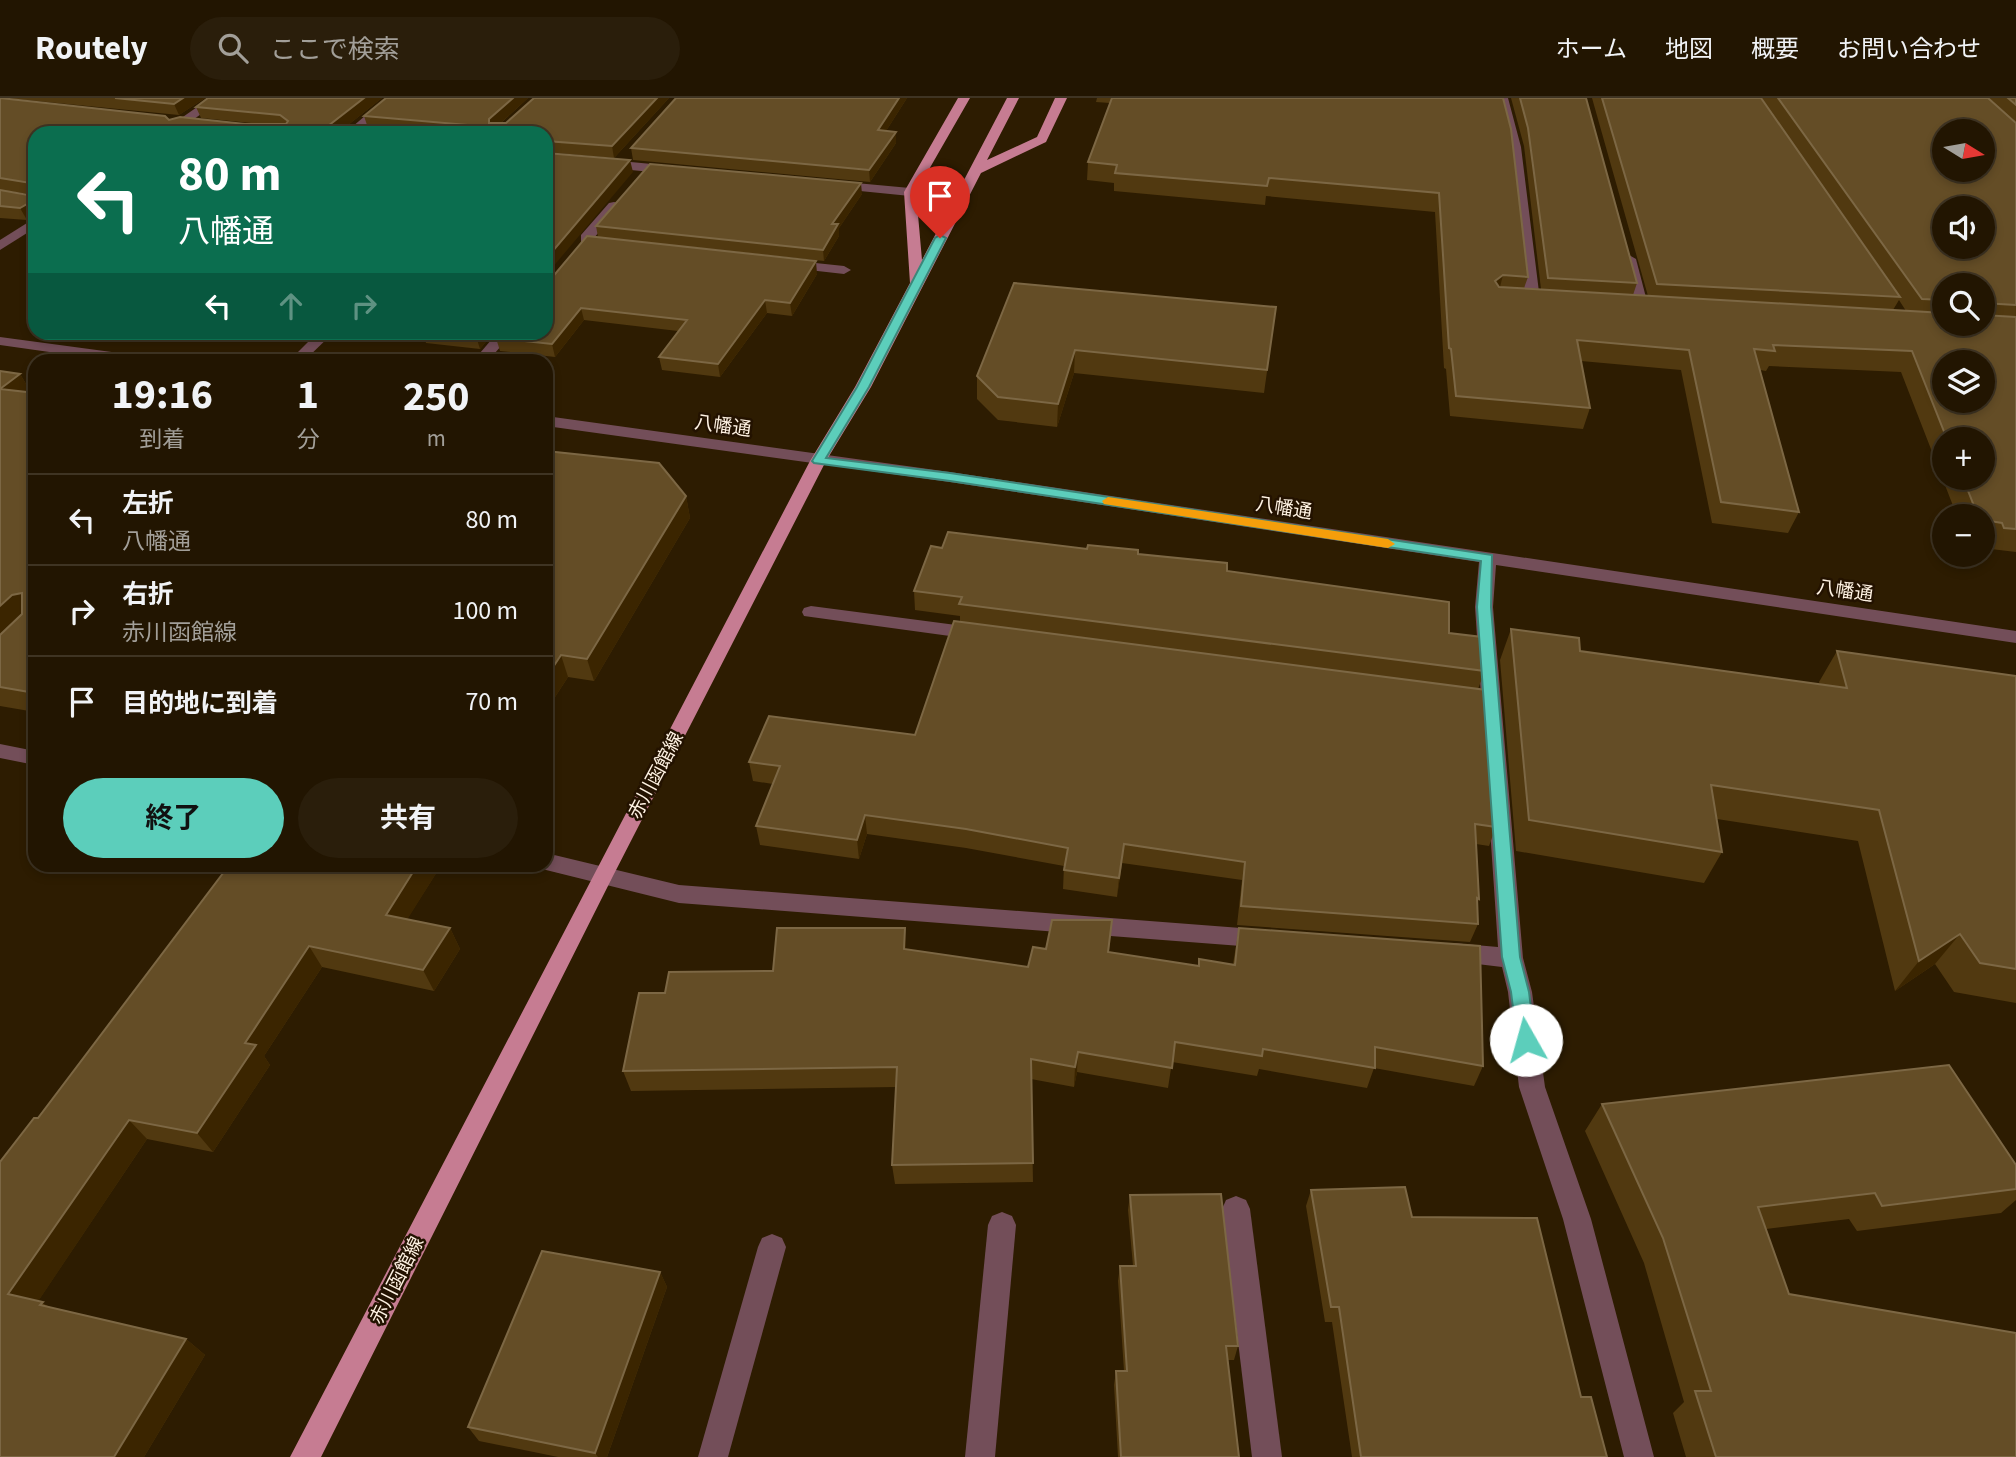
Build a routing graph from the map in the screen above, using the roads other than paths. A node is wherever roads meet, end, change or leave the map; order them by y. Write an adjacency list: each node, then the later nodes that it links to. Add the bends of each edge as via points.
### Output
1 (218, 98): 8 (street)
2 (393, 98): 11 (street)
3 (964, 98): 16 (main road)
4 (1013, 98): 13 (main road, 赤川函館線)
5 (1061, 98): 13 (main road, via 1042,139)
6 (1502, 98): 25 (street, via 1515,147 1527,303)
7 (154, 120): 8 (street)
8 (181, 123): 9 (street); 10 (street)
9 (176, 126)
10 (206, 126)
11 (359, 126)
12 (553, 158): 14 (street, via 623,160 644,172)
13 (976, 170): 24 (main road, 赤川函館線)
14 (690, 171)
15 (814, 183): 16 (street)
16 (910, 192): 24 (main road)
17 (622, 197): 21 (street, via 586,238)
18 (28, 227): 20 (street)
19 (1624, 243): 26 (street)
20 (0, 246)
21 (588, 246)
22 (776, 263): 23 (street)
23 (844, 271)
24 (917, 284): 34 (main road, 赤川函館線)
25 (1558, 305)
26 (1643, 309)
27 (318, 340): 31 (street)
28 (499, 340): 32 (street)
29 (0, 341): 30 (street)
30 (92, 354)
31 (303, 354)
32 (486, 354)
33 (553, 422): 34 (street, 八幡通)
34 (818, 461): 35 (street, 八幡通); 42 (main road, 赤川函館線)
35 (1488, 558): 38 (street, 八幡通); 45 (street, via 1483,700)
36 (811, 612): 37 (street)
37 (992, 636)
38 (2016, 637)
39 (0, 751): 40 (street)
40 (28, 757)
41 (553, 863): 42 (street)
42 (603, 874): 43 (street, via 679,894); 49 (main road, 赤川函館線)
43 (1289, 940)
44 (1428, 951): 45 (street)
45 (1511, 957): 53 (street, via 1532,1087 1577,1219)
46 (1236, 1209): 52 (street)
47 (1002, 1225): 51 (street)
48 (772, 1247): 50 (street)
49 (305, 1457)
50 (713, 1457)
51 (980, 1457)
52 (1267, 1457)
53 (1639, 1457)

